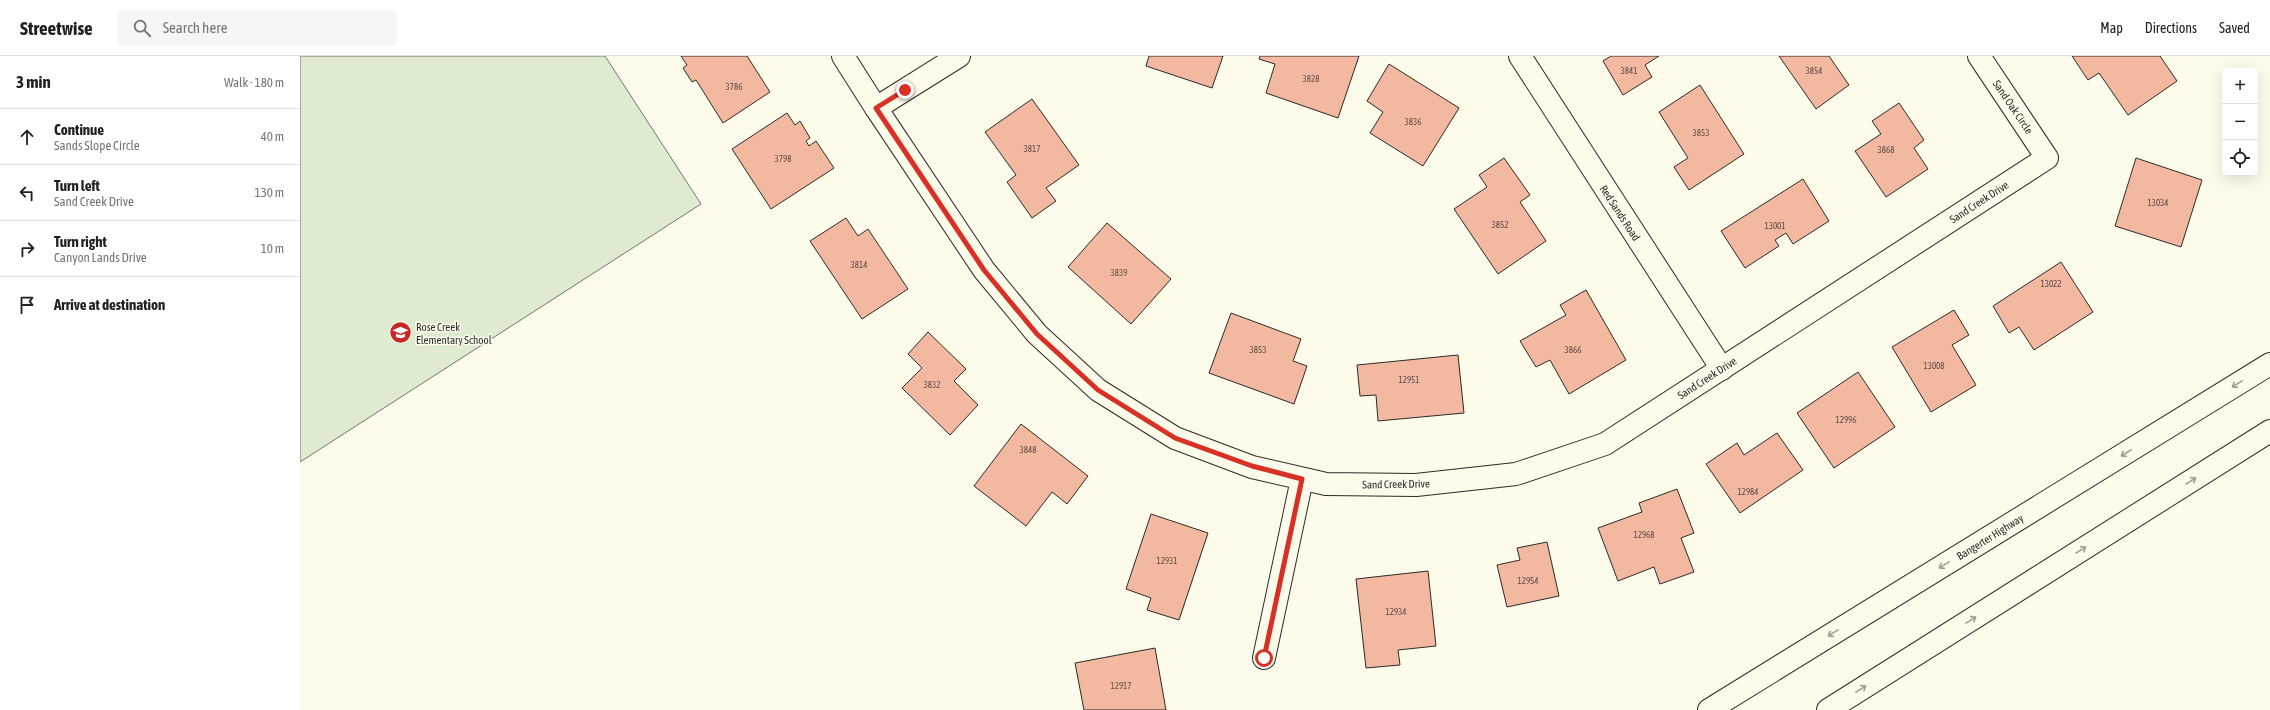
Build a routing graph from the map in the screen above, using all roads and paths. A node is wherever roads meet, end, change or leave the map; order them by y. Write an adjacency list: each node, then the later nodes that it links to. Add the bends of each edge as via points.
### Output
1 (843, 56): 5 (main road, Sand Creek Drive)
2 (959, 56): 5 (main road)
3 (1520, 56): 8 (main road, Red Sands Road)
4 (1979, 56): 6 (main road, Sand Oak Circle)
5 (876, 108): 10 (main road, Sand Creek Drive, via 984,270 1037,334 1098,390 1175,438 1252,466)
6 (2047, 158): 8 (main road, Sand Creek Drive)
7 (2270, 364): 12 (main road, Bangerter Highway, one-way to 12)
8 (1722, 368): 10 (main road, Sand Creek Drive, via 1605,444 1516,474 1416,485 1326,484)
9 (2270, 431): 13 (main road, one-way to 9)
10 (1302, 479): 11 (main road)
11 (1264, 658)
12 (1709, 710)
13 (1828, 710)

